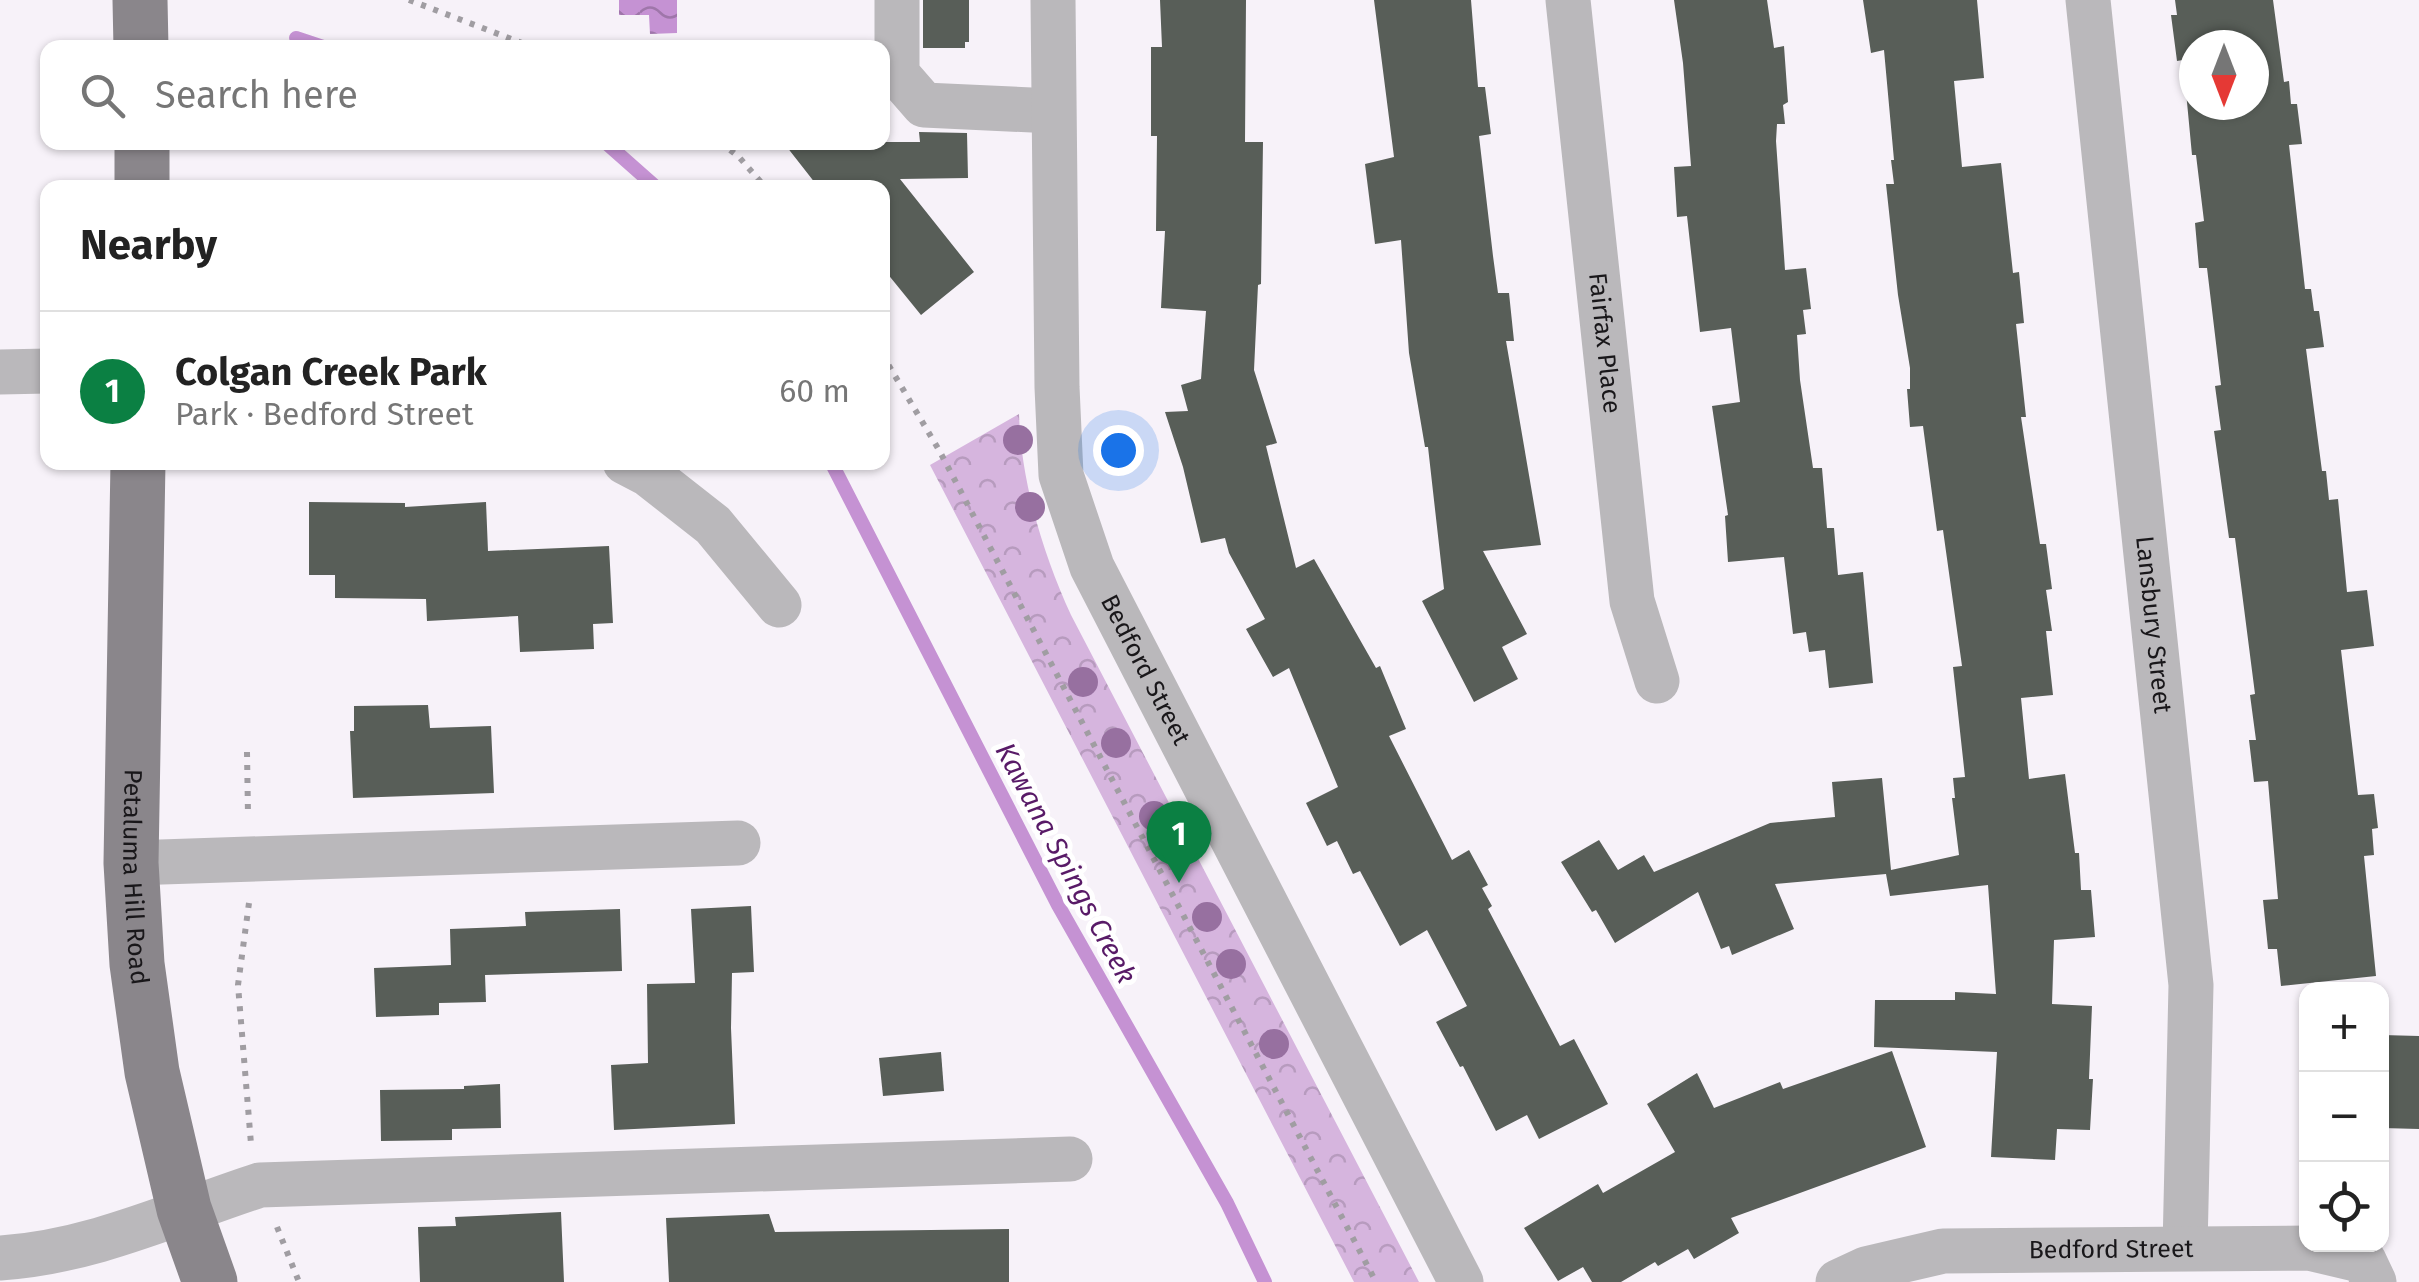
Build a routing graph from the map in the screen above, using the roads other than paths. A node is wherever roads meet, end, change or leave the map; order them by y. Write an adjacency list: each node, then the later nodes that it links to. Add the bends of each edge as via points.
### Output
1 (140, 0): 6 (main road)
2 (897, 0): 7 (street, via 897,74 924,106)
3 (1053, 0): 7 (street, Bedford Street)
4 (1568, 0): 15 (street, Fairfax Place, via 1632,601)
5 (2088, 0): 20 (street, Lansbury Street, via 2191,984)
6 (141, 40)
7 (1053, 112): 23 (street, Bedford Street, via 1061,475 1092,567)
8 (142, 150): 9 (main road)
9 (142, 180)
10 (0, 372): 11 (street)
11 (40, 372)
12 (138, 470): 17 (main road, Petaluma Hill Road)
13 (640, 470): 14 (street, via 713,525)
14 (779, 605)
15 (1657, 681)
16 (738, 842): 17 (street)
17 (131, 863): 19 (main road, Petaluma Hill Road, via 152,1072)
18 (1070, 1159): 19 (street, via 260,1185)
19 (184, 1209): 21 (street, via 116,1237); 22 (main road, Petaluma Hill Road)
20 (2184, 1248): 24 (street, Bedford Street, via 1944,1250); 25 (street, Bedford Street, via 2309,1248 2364,1261)
21 (0, 1258)
22 (210, 1282)
23 (1461, 1282)
24 (1838, 1282)
25 (2374, 1282)

